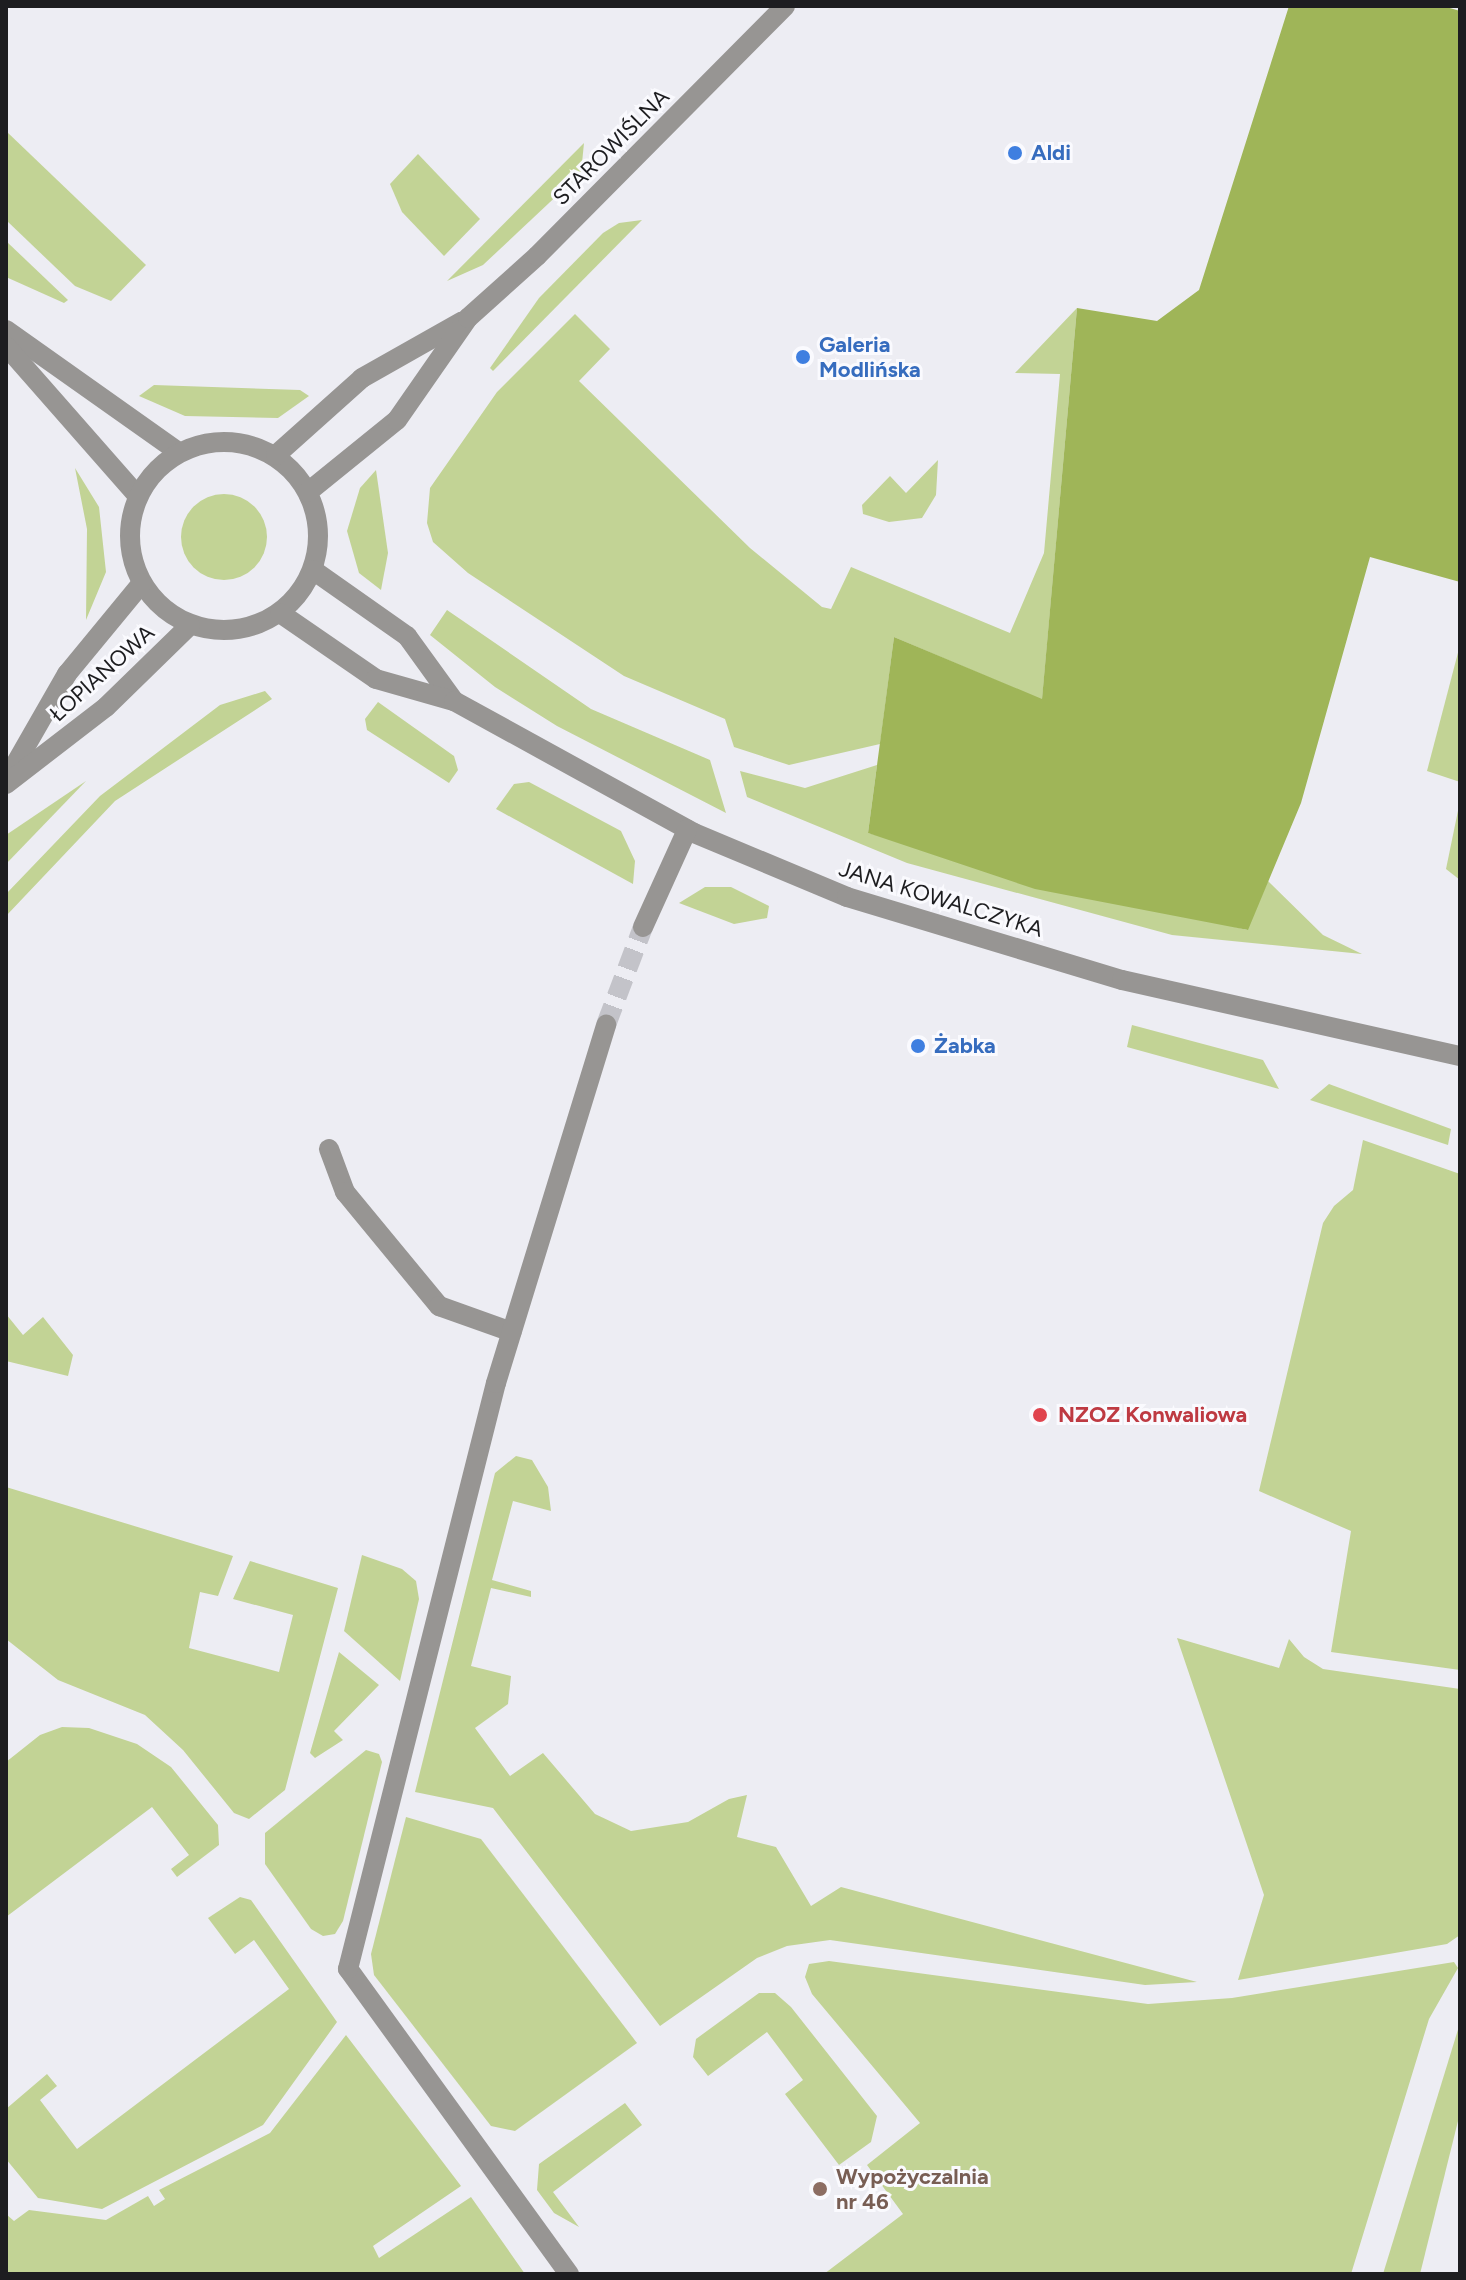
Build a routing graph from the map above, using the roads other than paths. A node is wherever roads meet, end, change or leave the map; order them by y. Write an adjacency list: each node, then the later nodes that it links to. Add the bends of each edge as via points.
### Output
1 (785, 6): 2 (street, STAROWIŚLNA, via 537,256)
2 (468, 318): 6 (street, STAROWIŚLNA, via 362,378); 7 (street, STAROWIŚLNA, via 397,420)
3 (6, 330): 5 (street)
4 (6, 346): 8 (street)
5 (178, 452): 6 (street, via 211,442 244,442); 8 (street, via 155,470)
6 (276, 455): 7 (street)
7 (308, 492): 9 (street, via 319,543)
8 (137, 495): 10 (street, via 129,525 131,555)
9 (313, 570): 11 (street); 13 (street, JANA KOWALCZYKA, via 407,636)
10 (142, 583): 12 (street, via 163,608); 14 (street, ŁOPIANOWA, via 67,674)
11 (280, 613): 12 (street, via 252,627 221,631); 13 (street, JANA KOWALCZYKA, via 376,679)
12 (190, 625): 14 (street, ŁOPIANOWA, via 106,707)
13 (454, 701): 15 (street, JANA KOWALCZYKA)
14 (6, 782)
15 (687, 830): 16 (street); 18 (street, JANA KOWALCZYKA, via 847,897 1122,980)
16 (643, 927)
17 (606, 1025): 20 (street)
18 (1455, 1058)
19 (329, 1149): 20 (street, via 345,1192 439,1306)
20 (512, 1332): 21 (street, via 452,1548 348,1969)
21 (569, 2274)

